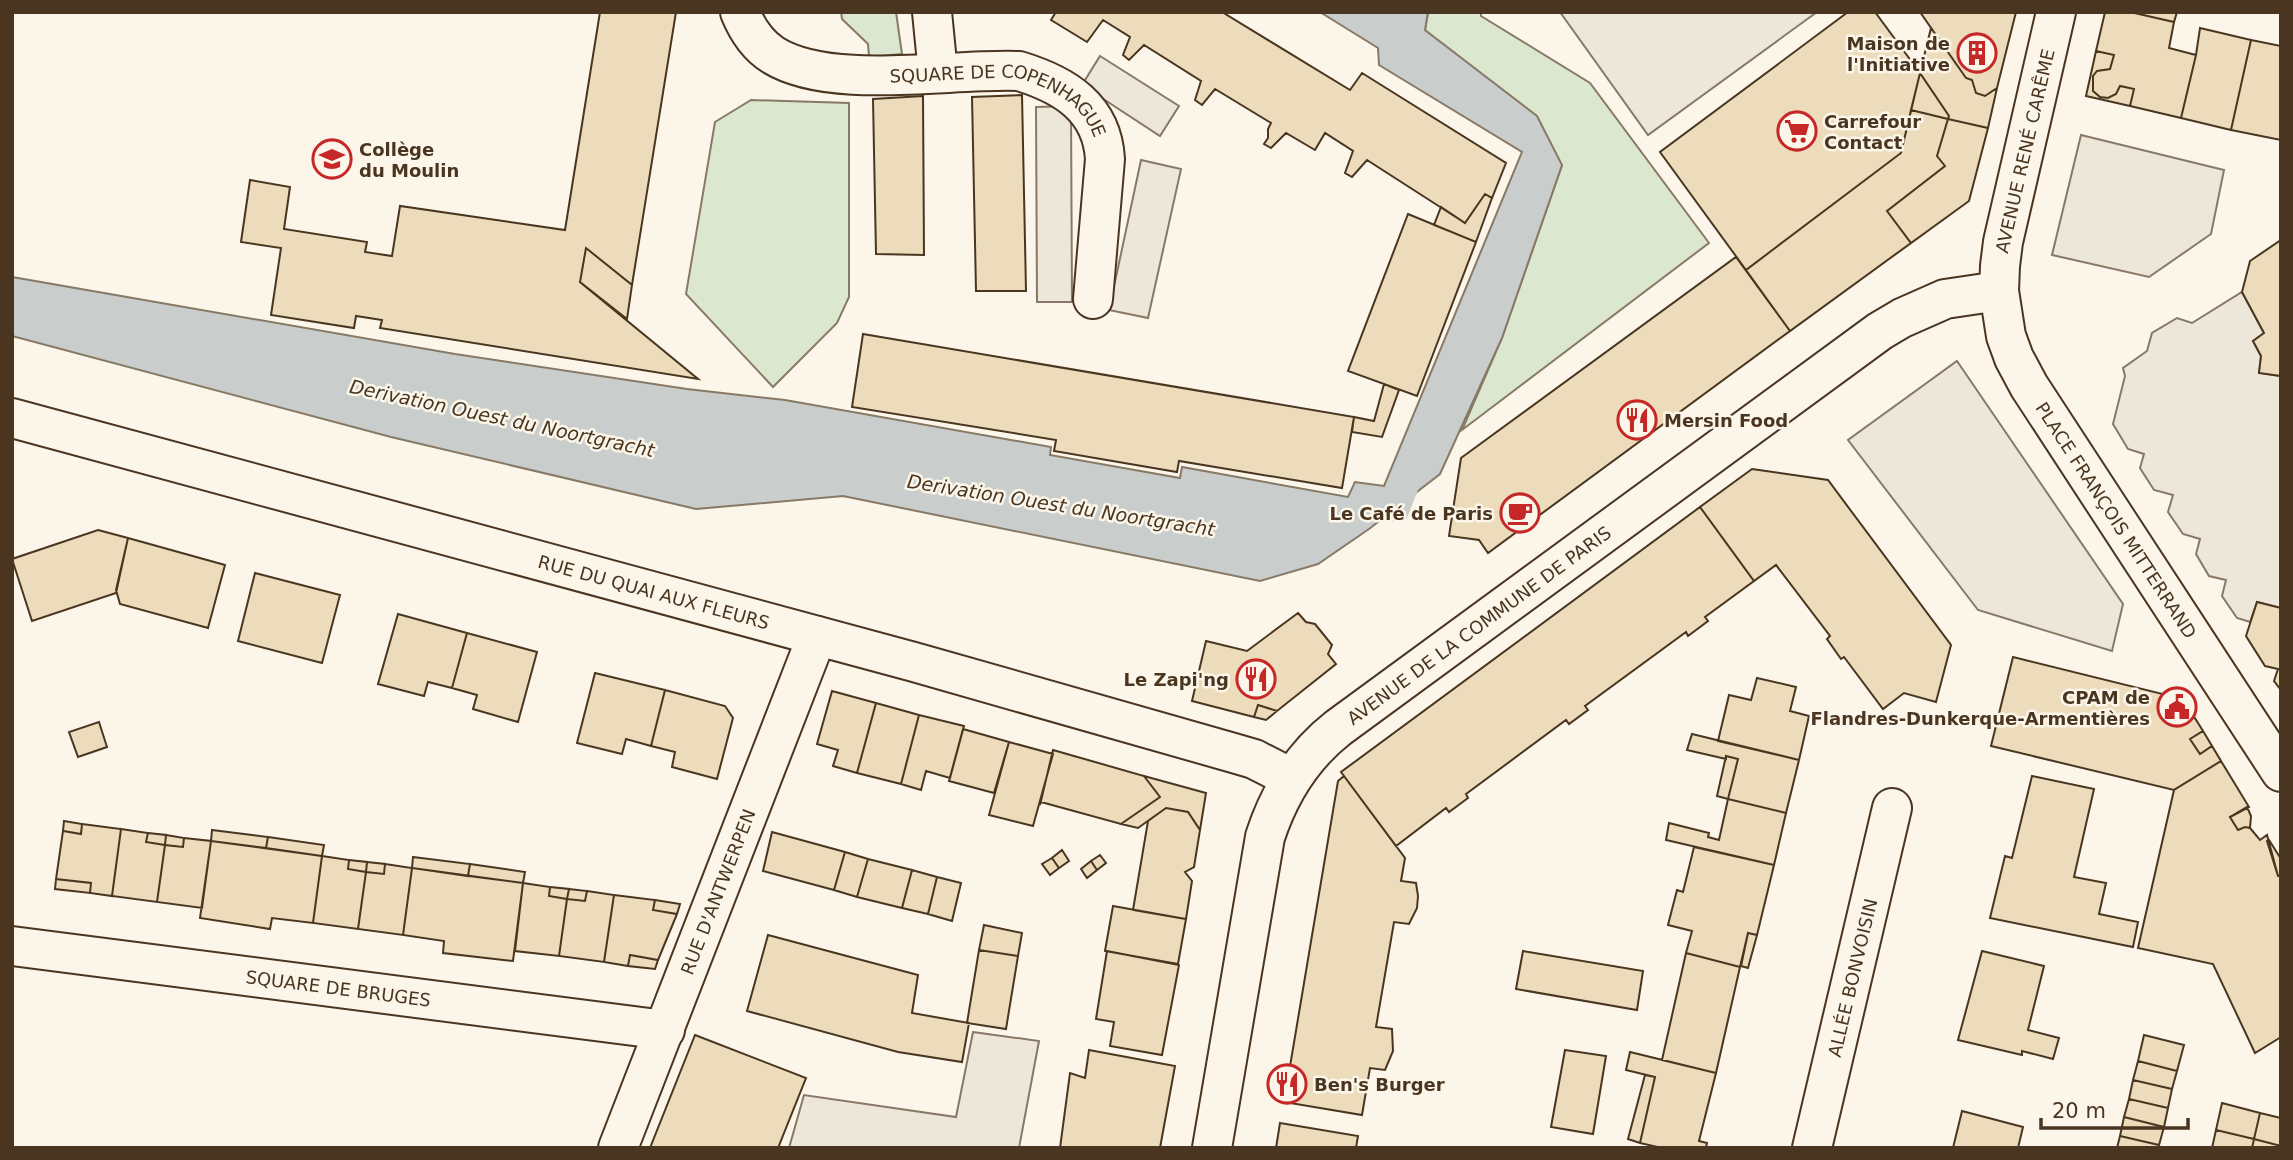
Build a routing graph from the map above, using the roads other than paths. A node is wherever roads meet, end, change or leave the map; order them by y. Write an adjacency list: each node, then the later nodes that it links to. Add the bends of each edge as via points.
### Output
1 (740, 12): 4 (street, SQUARE DE COPENHAGUE, via 771,54 796,66 828,72)
2 (932, 12): 4 (street)
3 (2056, 12): 5 (street, AVENUE RENÉ CARÊME, via 2003,242)
4 (938, 73): 6 (street, SQUARE DE COPENHAGUE, via 1004,70 1037,76 1073,97 1097,123 1105,159)
5 (1999, 291): 9 (street, PLACE FRANÇOIS MITTERRAND, via 2006,336 2029,386); 10 (street, AVENUE DE LA COMMUNE DE PARIS, via 1945,299 1881,331 1338,728)
6 (1093, 299)
7 (12, 418): 8 (street, RUE DU QUAI AUX FLEURS)
8 (817, 636): 10 (street, RUE DU QUAI AUX FLEURS, via 1254,759); 13 (street, RUE D'ANTWERPEN)
9 (2281, 772)
10 (1291, 778): 15 (street, AVENUE DE LA COMMUNE DE PARIS, via 1265,838)
11 (1892, 808): 16 (street, ALLÉE BONVOISIN)
12 (12, 946): 13 (street, SQUARE DE BRUGES)
13 (665, 1030): 14 (street, RUE D'ANTWERPEN)
14 (618, 1148)
15 (1212, 1148)
16 (1812, 1148)

